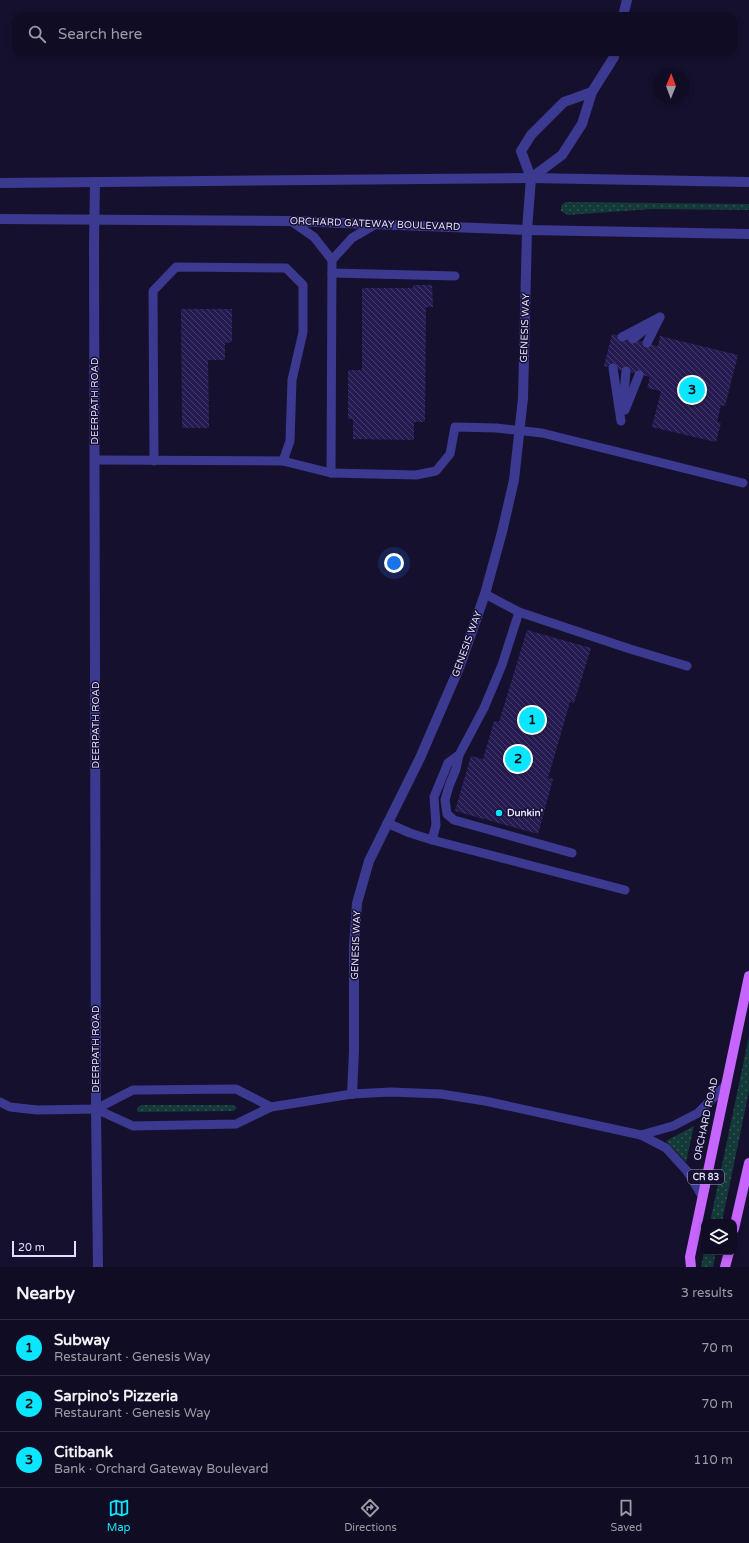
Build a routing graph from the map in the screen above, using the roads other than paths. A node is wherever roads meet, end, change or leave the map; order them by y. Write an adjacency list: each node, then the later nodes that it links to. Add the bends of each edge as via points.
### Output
1 (627, 0): 2 (street)
2 (624, 12)
3 (614, 56): 4 (street)
4 (592, 92): 5 (street, via 582,124 562,155); 5 (street, via 564,102 531,135 521,151)
5 (531, 178): 6 (street); 7 (street); 13 (street, GENESIS WAY)
6 (95, 182): 8 (street); 10 (street, DEERPATH ROAD)
7 (749, 182)
8 (0, 183)
9 (0, 219): 10 (street, ORCHARD GATEWAY BOULEVARD)
10 (94, 220): 11 (street, ORCHARD GATEWAY BOULEVARD); 27 (street, DEERPATH ROAD)
11 (291, 221): 12 (street, ORCHARD GATEWAY BOULEVARD); 15 (lane, via 314,237)
12 (376, 224): 13 (street, ORCHARD GATEWAY BOULEVARD); 15 (lane, via 352,238)
13 (527, 230): 14 (street, ORCHARD GATEWAY BOULEVARD); 26 (street, GENESIS WAY, via 524,390)
14 (749, 234)
15 (332, 260): 16 (lane)
16 (332, 273): 17 (lane); 30 (lane)
17 (455, 276)
18 (660, 317): 19 (lane); 20 (lane); 21 (lane)
19 (622, 337)
20 (633, 340)
21 (647, 343)
22 (613, 368): 25 (lane)
23 (626, 371): 25 (lane)
24 (639, 375): 25 (lane)
25 (621, 421)
26 (520, 431): 30 (lane, via 455,427 450,454 436,470 416,475); 31 (lane, via 542,433); 32 (street, GENESIS WAY, via 514,480)
27 (96, 460): 28 (lane); 45 (street, DEERPATH ROAD)
28 (154, 461): 29 (lane); 29 (lane, via 153,291 176,267 286,268 303,285 303,332 292,380 290,441)
29 (284, 461): 30 (lane)
30 (331, 473)
31 (743, 483)
32 (485, 594): 33 (lane); 36 (street, GENESIS WAY, via 459,668 420,758)
33 (519, 612): 34 (lane); 35 (lane, via 502,665 484,708)
34 (687, 666)
35 (459, 755): 37 (lane, via 448,763 434,798 436,825); 38 (lane, via 445,800 447,814 454,820)
36 (387, 823): 37 (lane); 42 (street, GENESIS WAY, via 369,861 357,903)
37 (432, 840): 39 (lane)
38 (572, 853)
39 (625, 890)
40 (749, 976): 41 (main road, ORCHARD ROAD / CR 83)
41 (725, 1086): 46 (lane, via 698,1114 673,1126); 48 (main road, ORCHARD ROAD / CR 83)
42 (352, 1094): 44 (lane); 46 (lane, via 441,1094 486,1101)
43 (0, 1102): 45 (lane, via 10,1107 37,1110)
44 (271, 1107): 45 (lane, via 236,1124 133,1126); 45 (lane, via 236,1090 133,1090)
45 (96, 1109): 51 (street, DEERPATH ROAD)
46 (641, 1136): 48 (lane, via 666,1148 687,1171)
47 (749, 1163): 49 (main road)
48 (702, 1196): 52 (main road, ORCHARD ROAD / CR 83, via 690,1257)
49 (736, 1219)
50 (728, 1255): 53 (main road)
51 (98, 1267)
52 (691, 1267)
53 (725, 1267)

